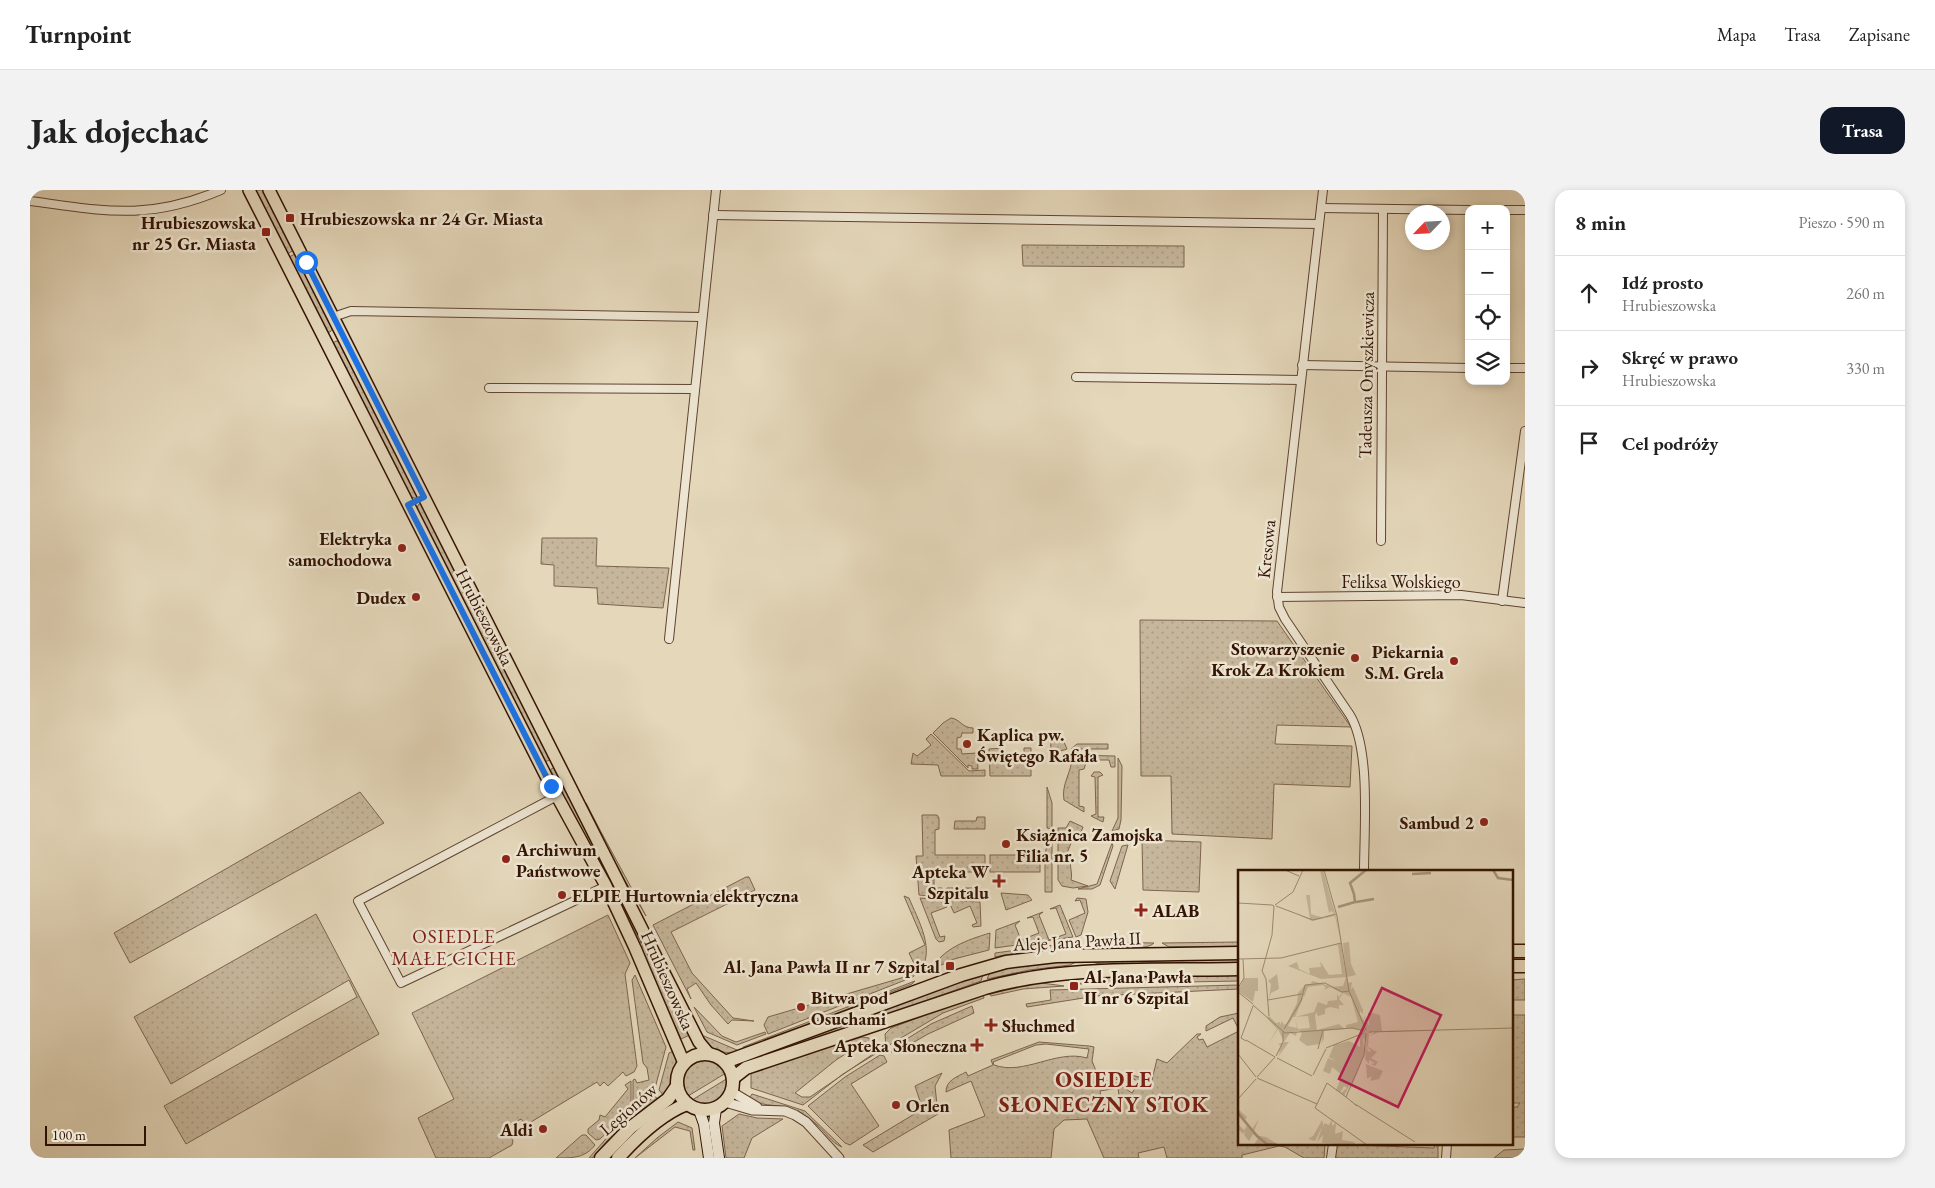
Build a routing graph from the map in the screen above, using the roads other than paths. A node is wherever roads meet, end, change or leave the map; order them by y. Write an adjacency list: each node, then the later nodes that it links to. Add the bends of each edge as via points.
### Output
1 (220, 190): 6 (street, via 193,202 149,211 99,211)
2 (250, 190): 27 (main road, Hrubieszowska)
3 (269, 190): 14 (main road, Hrubieszowska)
4 (716, 190): 12 (street)
5 (1323, 190): 7 (street, Kresowa)
6 (30, 201)
7 (1321, 208): 8 (street); 13 (street, Kresowa)
8 (1383, 209): 9 (street); 17 (street, Tadeusza Onyszkiewicza)
9 (1465, 210)
10 (1510, 210): 11 (street)
11 (1525, 210)
12 (713, 215): 13 (street); 15 (street)
13 (1319, 224): 16 (street, Kresowa)
14 (333, 317): 15 (street, via 351,311); 26 (main road, Hrubieszowska)
15 (701, 317): 24 (street)
16 (1302, 365): 17 (street); 22 (street, Kresowa)
17 (1380, 367): 18 (street); 28 (street, Tadeusza Onyszkiewicza)
18 (1465, 368)
19 (1510, 368): 20 (street)
20 (1525, 368)
21 (1076, 377): 22 (street)
22 (1300, 380): 29 (street, Kresowa)
23 (489, 388): 24 (street)
24 (694, 389): 32 (street)
25 (1525, 431): 30 (street)
26 (424, 497): 27 (main road); 44 (main road, Hrubieszowska, via 699,1042)
27 (408, 505): 33 (main road, Hrubieszowska)
28 (1381, 541)
29 (1277, 597): 30 (street, Feliksa Wolskiego, via 1461,595); 34 (street, Kresowa, via 1285,620 1358,730 1362,755)
30 (1502, 602): 31 (street, Feliksa Wolskiego)
31 (1525, 603)
32 (669, 639)
33 (557, 796): 35 (main road, Hrubieszowska); 35 (street, via 358,901 401,983)
34 (1364, 870)
35 (606, 886): 46 (main road, Hrubieszowska)
36 (1512, 951): 37 (highway)
37 (1525, 951)
38 (1238, 953): 39 (highway, Aleje Jana Pawła II)
39 (1084, 956): 43 (highway); 45 (highway, Aleje Jana Pawła II, via 1026,959 978,969)
40 (1512, 966): 41 (highway)
41 (1525, 966)
42 (1238, 969): 43 (highway, Aleje Jana Pawła II)
43 (1083, 973): 47 (highway, Aleje Jana Pawła II, via 1032,977 985,988 746,1068)
44 (709, 1054): 45 (highway); 46 (highway, via 695,1055)
45 (725, 1062): 47 (highway)
46 (684, 1063): 48 (highway)
47 (733, 1078): 49 (highway)
48 (677, 1086): 50 (highway); 52 (highway, Legionów, via 668,1098 630,1128)
49 (724, 1101): 51 (highway); 55 (main road, via 714,1123); 56 (street, via 752,1110 788,1112 799,1117)
50 (687, 1104): 51 (highway); 53 (highway, Legionów, via 648,1129)
51 (699, 1110): 54 (main road)
52 (601, 1158)
53 (618, 1158)
54 (709, 1158)
55 (719, 1158)
56 (839, 1158)

